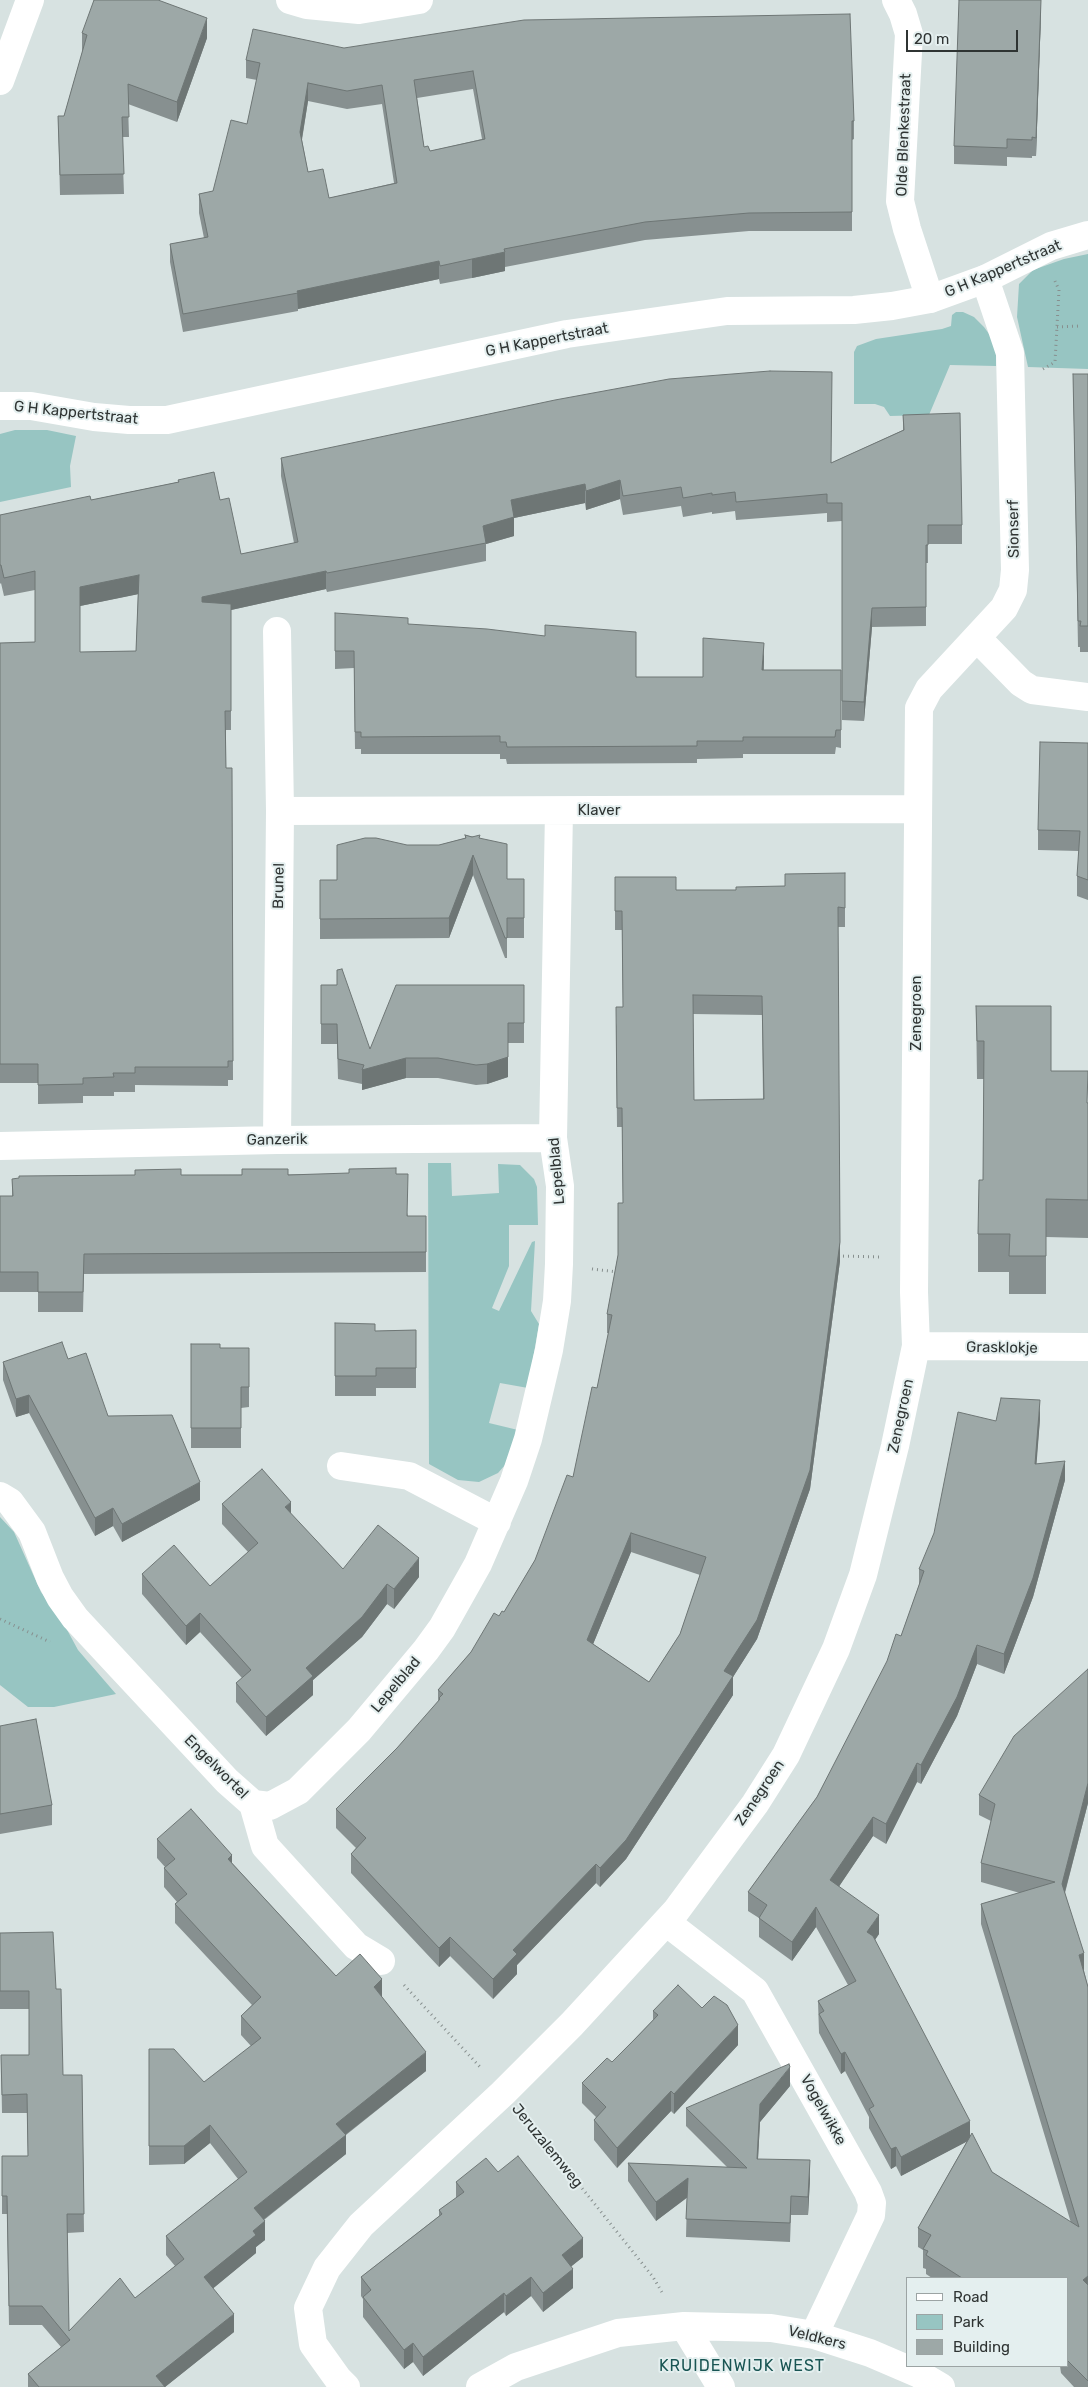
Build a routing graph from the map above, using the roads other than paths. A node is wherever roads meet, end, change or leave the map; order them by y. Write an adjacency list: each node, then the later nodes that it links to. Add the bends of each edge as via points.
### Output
1 (30, 0): 5 (street)
2 (290, 0): 3 (street, via 307,5 359,10)
3 (419, 0)
4 (896, 0): 8 (street, Olde Blenkestraat, via 909,34 900,201)
5 (0, 82)
6 (1088, 235): 7 (street, G H Kappertstraat, via 1042,250)
7 (985, 279): 8 (street, G H Kappertstraat); 11 (street, Sionserf, via 1010,353 1015,570 1012,590 1004,608)
8 (930, 299): 9 (street, G H Kappertstraat, via 854,310 727,311 567,334 167,420 129,420 31,406)
9 (0, 406)
10 (277, 631): 14 (street, Brunel)
11 (977, 638): 12 (street, via 1032,690); 13 (street, Zenegroen, via 929,689 919,708)
12 (1088, 697)
13 (917, 809): 15 (street, Klaver); 19 (street, Zenegroen)
14 (280, 811): 15 (street, Klaver); 17 (street, Brunel)
15 (559, 811): 16 (street, Lepelblad)
16 (553, 1138): 17 (street, Ganzerik); 23 (street, Lepelblad, via 560,1186 557,1301 540,1396 514,1481)
17 (277, 1140): 18 (street, Ganzerik)
18 (0, 1146)
19 (916, 1346): 20 (street, Grasklokje); 25 (street, Zenegroen, via 896,1446 864,1575 836,1649 781,1763 755,1804)
20 (1088, 1347)
21 (341, 1466): 23 (street, via 409,1476)
22 (0, 1496): 24 (street, Engelwortel, via 10,1502 32,1532 50,1578 75,1618 227,1781)
23 (497, 1522): 24 (street, Lepelblad, via 442,1628 359,1730 298,1791 270,1806)
24 (253, 1804): 26 (street, Engelwortel, via 265,1846 356,1946)
25 (666, 1922): 27 (street, Zenegroen); 29 (street, Vogelwikke, via 755,1990 872,2203 871,2215)
26 (381, 1960)
27 (503, 2093): 30 (street, Jeruzalemweg, via 361,2225 327,2268 308,2308 314,2344)
28 (684, 2326): 29 (street, Veldkers, via 771,2328); 31 (street, via 618,2333 516,2367); 32 (street)
29 (814, 2335): 33 (street, Veldkers, via 870,2353 919,2374)
30 (337, 2384)
31 (480, 2387)
32 (721, 2387)
33 (940, 2387)

